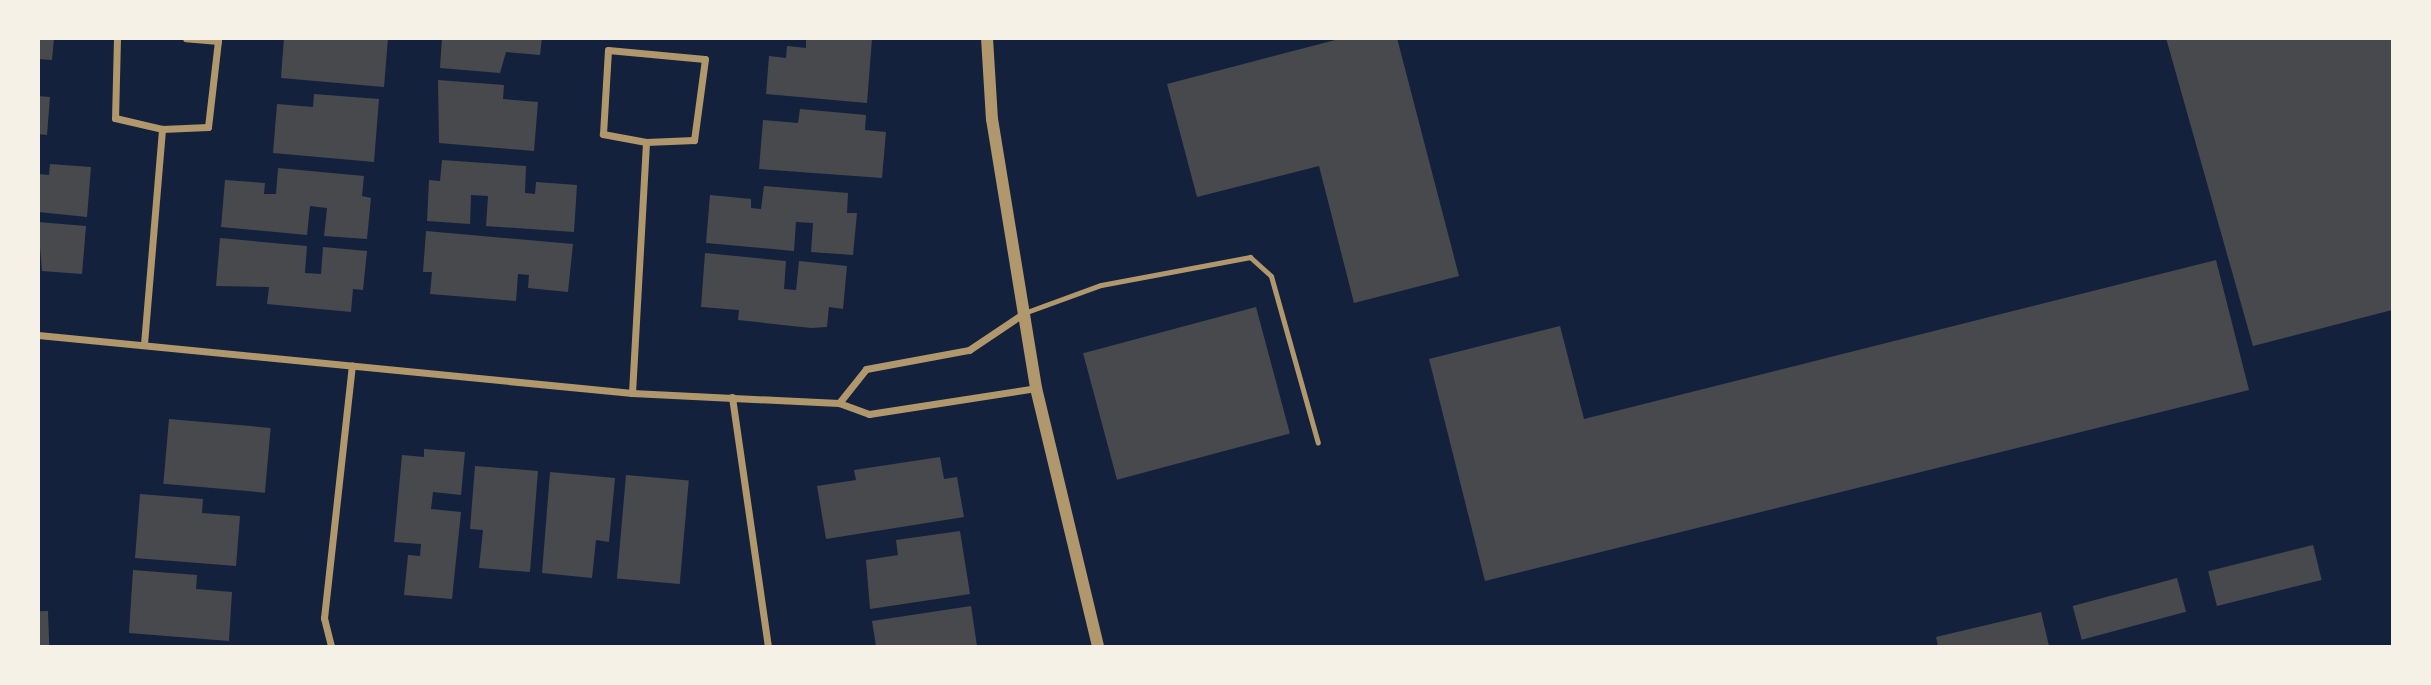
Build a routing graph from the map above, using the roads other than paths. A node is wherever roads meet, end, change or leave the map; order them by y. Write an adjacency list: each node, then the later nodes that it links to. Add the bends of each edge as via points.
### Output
1 (117, 38): 4 (street, via 115,118)
2 (187, 38): 4 (street, via 218,41 208,127)
3 (987, 38): 6 (street, via 992,119)
4 (162, 129): 8 (street)
5 (646, 142): 5 (street, via 603,134 608,50 705,59 694,140); 11 (street)
6 (1024, 313): 10 (street); 13 (street, via 970,350 866,369); 14 (lane, via 1101,285 1250,257 1271,276)
7 (38, 335): 8 (street)
8 (144, 344): 9 (street)
9 (352, 366): 11 (street); 15 (street, via 324,618)
10 (1036, 388): 13 (street, via 869,414); 17 (street)
11 (632, 393): 12 (street)
12 (732, 397): 13 (street); 16 (street)
13 (839, 403)
14 (1318, 443)
15 (331, 646)
16 (768, 646)
17 (1098, 646)

